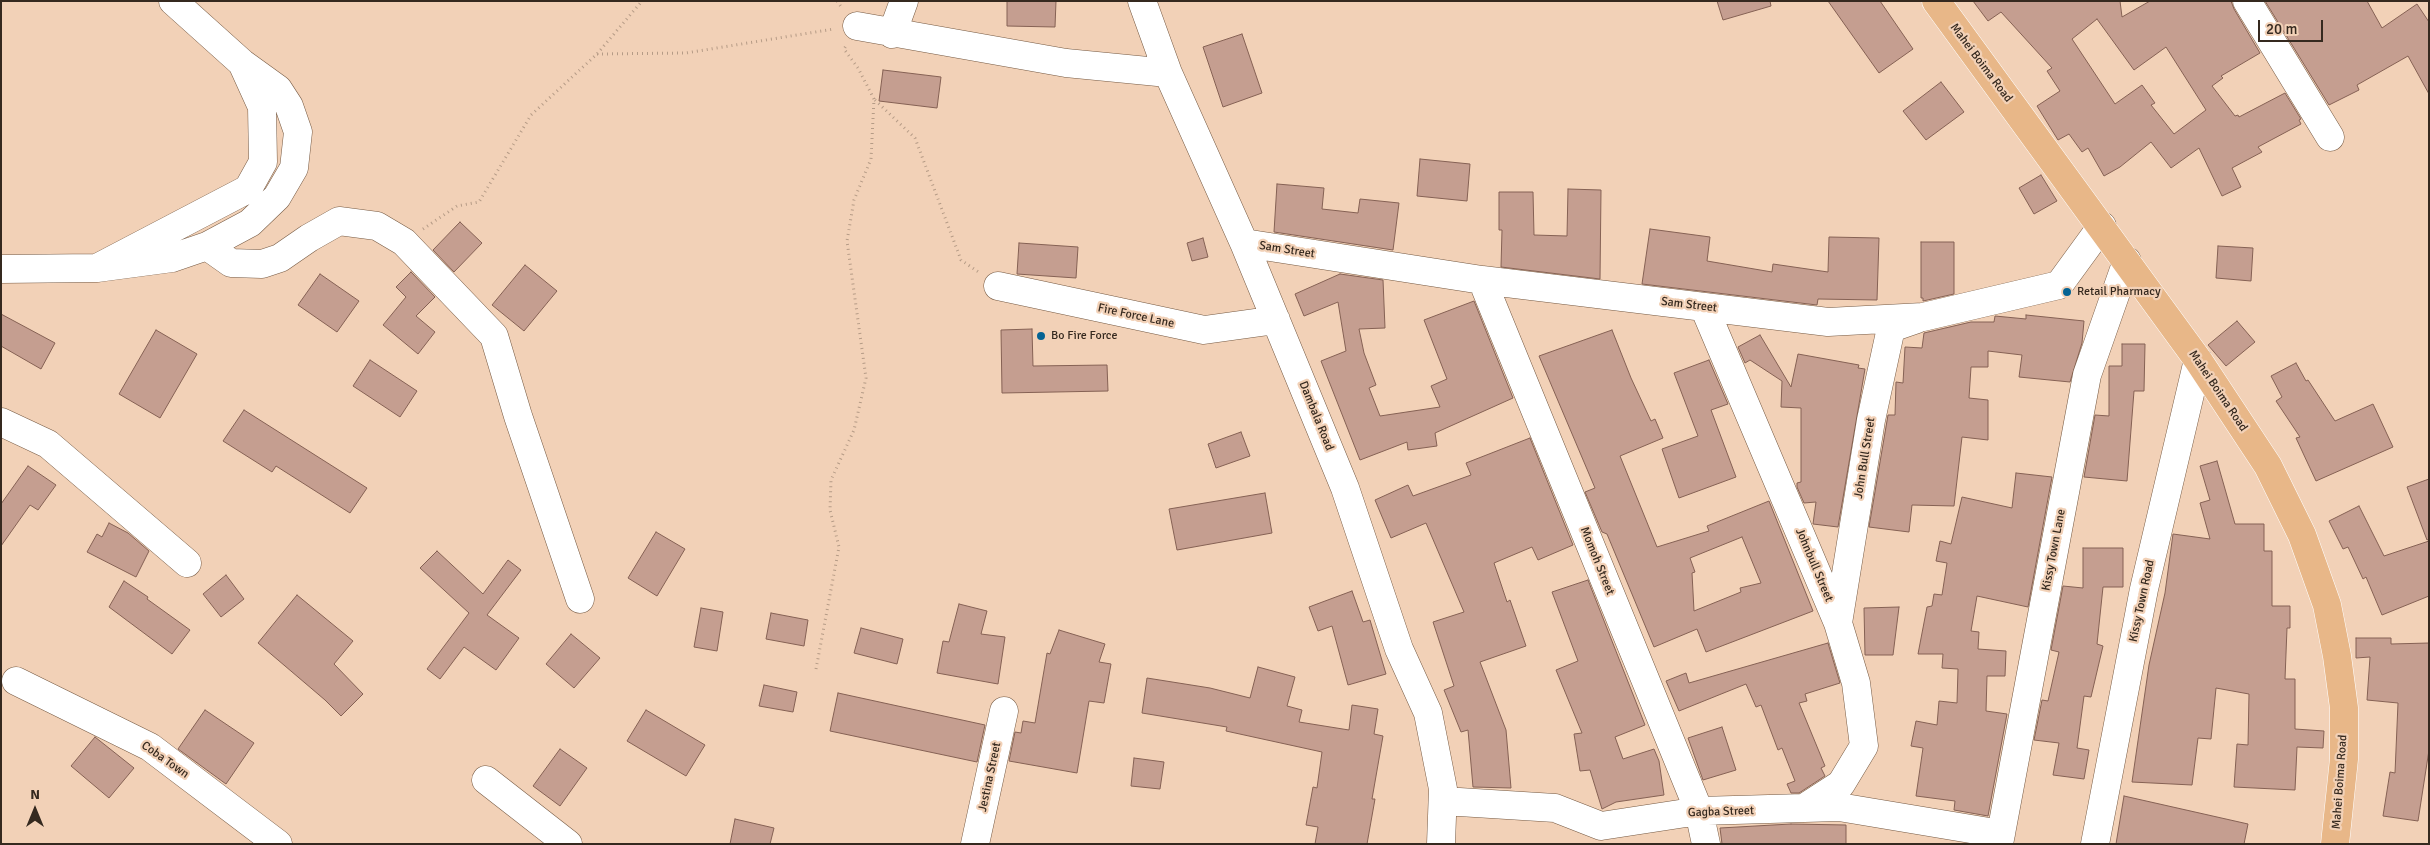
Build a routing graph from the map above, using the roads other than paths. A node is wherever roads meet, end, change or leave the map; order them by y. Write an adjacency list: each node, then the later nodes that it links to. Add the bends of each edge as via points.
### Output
1 (173, 1): 8 (street)
2 (904, 1): 7 (street)
3 (1142, 1): 9 (street, Dambala Road)
4 (1936, 1): 11 (main road, Mahei Boima Road)
5 (2247, 1): 10 (street)
6 (857, 26): 7 (street)
7 (892, 34): 9 (street, via 1066,63)
8 (242, 63): 13 (street, via 278,89 289,106 298,132 294,168 277,197 250,223); 15 (street, via 262,107 263,162 248,189)
9 (1168, 72): 12 (street, Dambala Road)
10 (2330, 137)
11 (2102, 226): 14 (main road, Mahei Boima Road); 20 (street, Sam Street, via 2059,285)
12 (1244, 243): 17 (street, Sam Street); 21 (street, Dambala Road)
13 (207, 246): 15 (street, via 172,258); 25 (street, via 231,263 262,264 280,258 339,221 377,226 404,242 494,336)
14 (2127, 261): 22 (main road, Mahei Boima Road); 33 (street, Kissy Town Lane, via 2087,375)
15 (97, 268): 16 (street)
16 (1, 269)
17 (1482, 280): 19 (street, Sam Street); 32 (street, Momoh Street)
18 (998, 286): 21 (street, Fire Force Lane, via 1204,330)
19 (1704, 307): 20 (street, Sam Street, via 1828,322); 26 (street, Johnbull Street)
20 (1923, 317): 26 (street, John Bull Street, via 1891,328 1871,420)
21 (1276, 320): 30 (street, Dambala Road, via 1345,488 1399,649 1428,713 1444,789)
22 (2198, 360): 39 (street, Kissy Town Road, via 2144,589); 40 (main road, Mahei Boima Road, via 2268,466 2302,536 2327,606 2344,708 2344,759)
23 (1, 422): 24 (street, via 48,444)
24 (187, 563)
25 (580, 599)
26 (1838, 623): 31 (street, Johnbull Street, via 1856,683 1864,746 1841,784)
27 (16, 680): 34 (street, Coba Town, via 150,747)
28 (1004, 711): 36 (street, Jestina Street)
29 (486, 780): 35 (street)
30 (1443, 801): 32 (street, Gagba Street, via 1555,808 1601,826); 37 (street, Dambala Road)
31 (1801, 810): 32 (street, Gagba Street); 33 (street, Gagba Street, via 1839,808)
32 (1699, 811): 38 (street, Momoh Street)
33 (2000, 839)
34 (278, 844)
35 (568, 844)
36 (975, 844)
37 (1441, 844)
38 (1706, 844)
39 (2095, 844)
40 (2335, 844)

